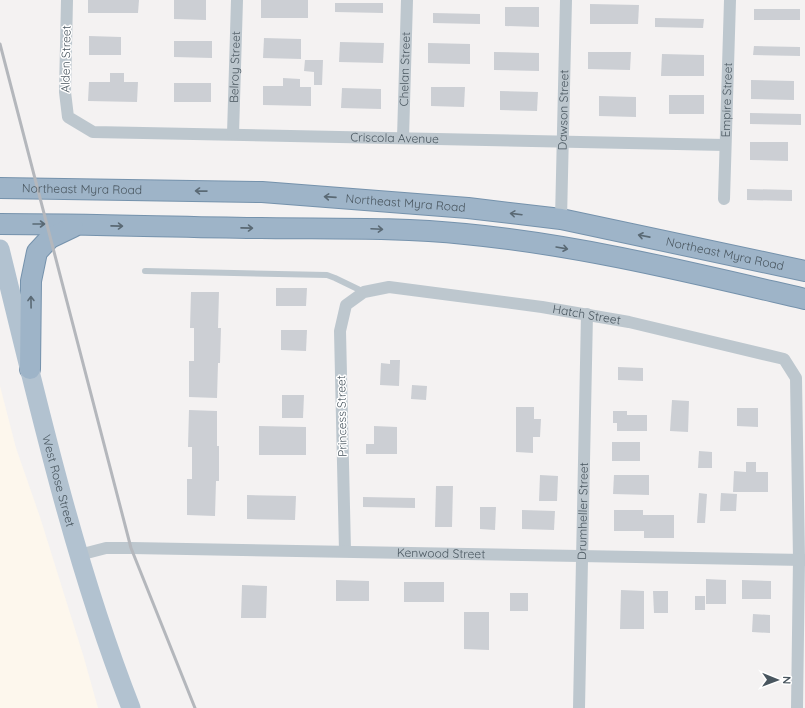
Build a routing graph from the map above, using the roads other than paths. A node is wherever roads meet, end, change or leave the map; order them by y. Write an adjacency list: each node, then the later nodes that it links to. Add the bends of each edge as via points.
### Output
1 (67, 0): 6 (street, Alden Street, via 65,92)
2 (237, 0): 7 (street, Belroy Street)
3 (407, 0): 8 (street, Chelan Street)
4 (566, 0): 9 (street, Dawson Street)
5 (730, 0): 10 (street, Empire Street)
6 (68, 117): 7 (street, Criscola Avenue, via 93,132)
7 (233, 134): 8 (street, Criscola Avenue)
8 (403, 138): 9 (street, Criscola Avenue)
9 (563, 141): 10 (street, Criscola Avenue); 13 (street, Dawson Street)
10 (725, 145): 12 (street, Empire Street)
11 (0, 188): 13 (highway, Northeast Myra Road, one-way to 11, via 468,208 262,192)
12 (724, 199)
13 (561, 219): 17 (highway, Northeast Myra Road, one-way to 13)
14 (0, 224): 15 (highway, one-way to 15)
15 (78, 225): 20 (highway, one-way to 20, via 368,228 465,234 556,246 652,264); 22 (highway, one-way to 15, via 31,281 38,252 50,238)
16 (0, 248): 22 (main road, West Rose Street)
17 (805, 270)
18 (145, 271): 19 (lane, via 327,276)
19 (364, 292): 21 (street, Hatch Street, via 389,287); 23 (street, Princess Street, via 346,305 340,331)
20 (805, 299)
21 (587, 314): 24 (street, Drumheller Street); 26 (street, Hatch Street, via 784,360 796,378)
22 (30, 369): 25 (main road, West Rose Street)
23 (345, 551): 24 (street, Kenwood Street); 25 (street, Kenwood Street, via 106,548)
24 (583, 555): 26 (street, Kenwood Street); 28 (street, Drumheller Street)
25 (79, 556): 27 (main road, West Rose Street, via 108,648)
26 (802, 560): 29 (street)
27 (131, 708)
28 (579, 708)
29 (796, 708)

